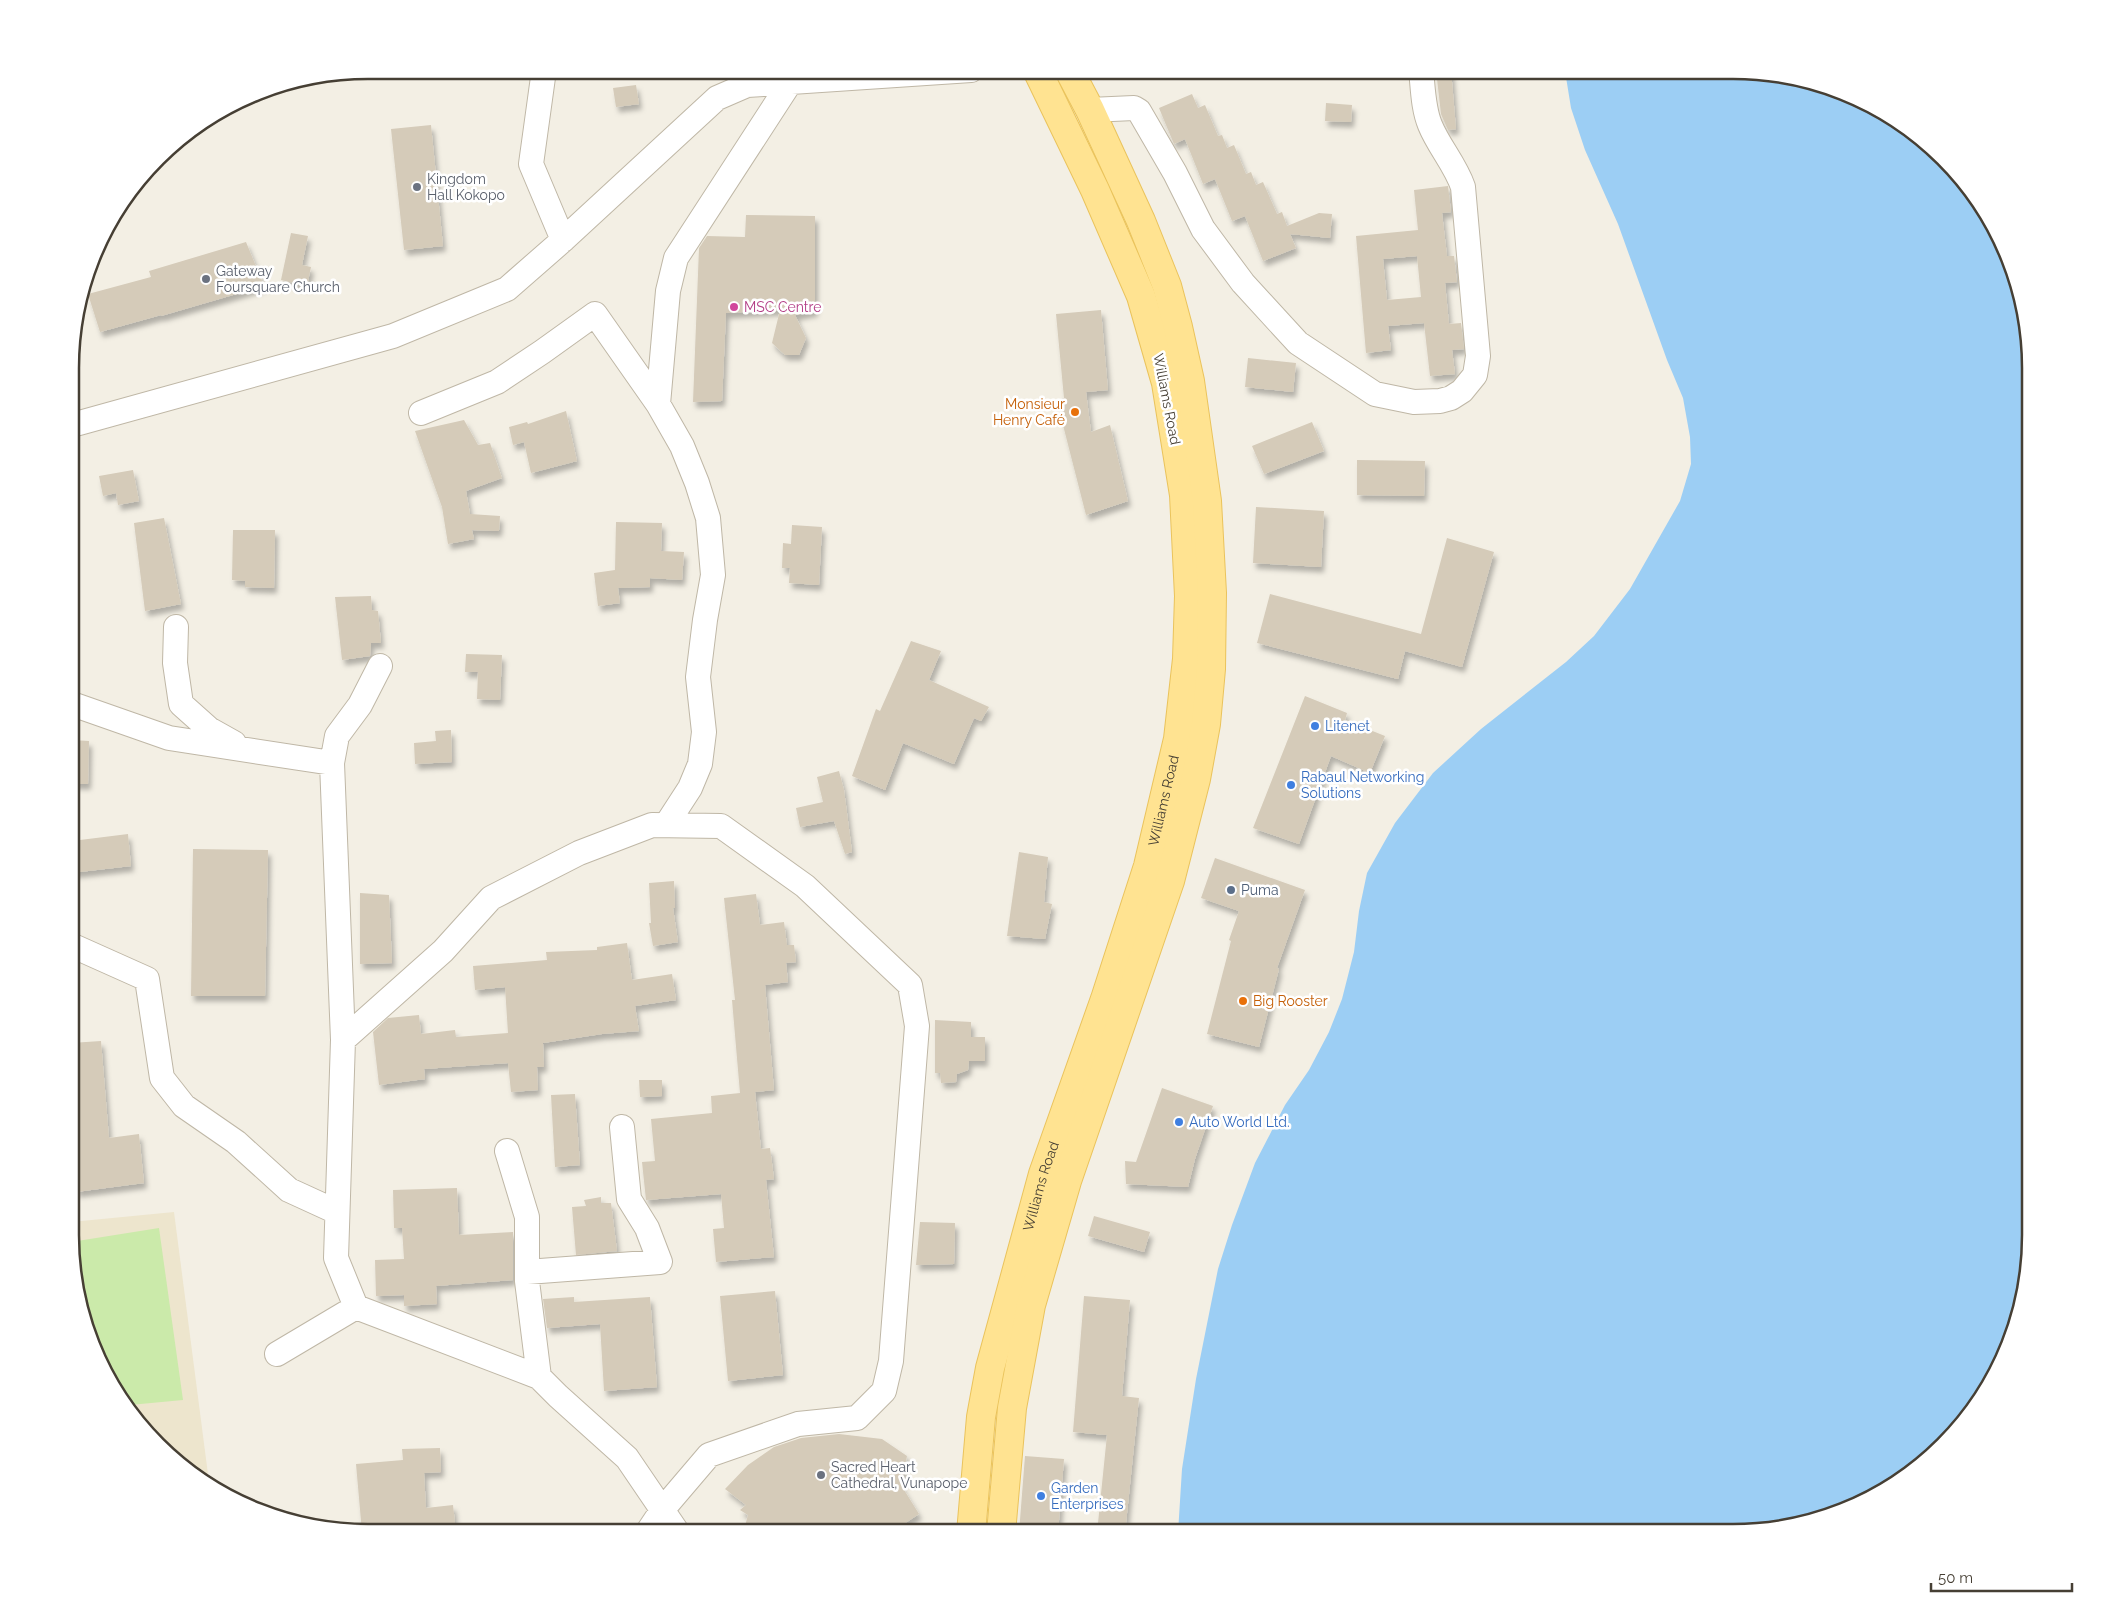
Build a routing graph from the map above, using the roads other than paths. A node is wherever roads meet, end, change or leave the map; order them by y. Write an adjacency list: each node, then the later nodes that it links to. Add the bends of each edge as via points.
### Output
1 (543, 79): 8 (street, via 531,164)
2 (824, 79): 6 (street)
3 (1041, 79): 32 (main road, Williams Road, via 1141,296 1166,383 1184,495 1189,596 1187,659 1178,739 1148,866 1043,1174 990,1368 981,1417)
4 (1074, 79): 7 (main road, Williams Road)
5 (1422, 79): 7 (street, via 1430,124 1458,172 1463,187 1478,356 1475,375 1468,385 1451,398 1440,401 1414,402 1375,394 1298,343 1243,282 1203,229 1139,111 1134,108)
6 (791, 81): 8 (street, via 747,85 717,98); 9 (street, via 676,258 668,291)
7 (1090, 110): 33 (main road, Williams Road, via 1167,286 1190,381 1208,501 1211,669 1196,779 1170,880 1067,1181 1031,1305 1012,1408)
8 (563, 240): 11 (street, via 507,289 394,336)
9 (658, 404): 10 (street, via 595,314 497,382); 19 (street, via 682,446 697,483 708,518 713,575 698,677 704,732 700,764 690,788)
10 (421, 413)
11 (79, 423)
12 (176, 628): 17 (street, via 175,662 181,704 209,729)
13 (380, 666): 18 (street, via 360,705 337,736)
14 (79, 707): 16 (street)
15 (79, 714): 16 (street)
16 (99, 714): 17 (street, via 169,738)
17 (246, 749): 18 (street)
18 (332, 763): 21 (street)
19 (666, 825): 21 (street, via 652,824 579,853 491,898 443,951); 29 (street, via 720,826 805,886 910,985 917,1026 891,1360 884,1391 857,1418 798,1424 709,1456)
20 (79, 949): 24 (street, via 147,979 162,1078 184,1106 236,1142 289,1190)
21 (344, 1040): 24 (street)
22 (622, 1127): 25 (street, via 629,1199 647,1228 660,1262)
23 (507, 1151): 25 (street, via 527,1217)
24 (337, 1212): 26 (street, via 336,1258)
25 (527, 1272): 28 (street)
26 (356, 1307): 27 (street); 28 (street)
27 (278, 1354)
28 (539, 1377): 29 (street, via 627,1458)
29 (663, 1509): 30 (street); 31 (street)
30 (653, 1524)
31 (673, 1524)
32 (973, 1524)
33 (1002, 1524)

